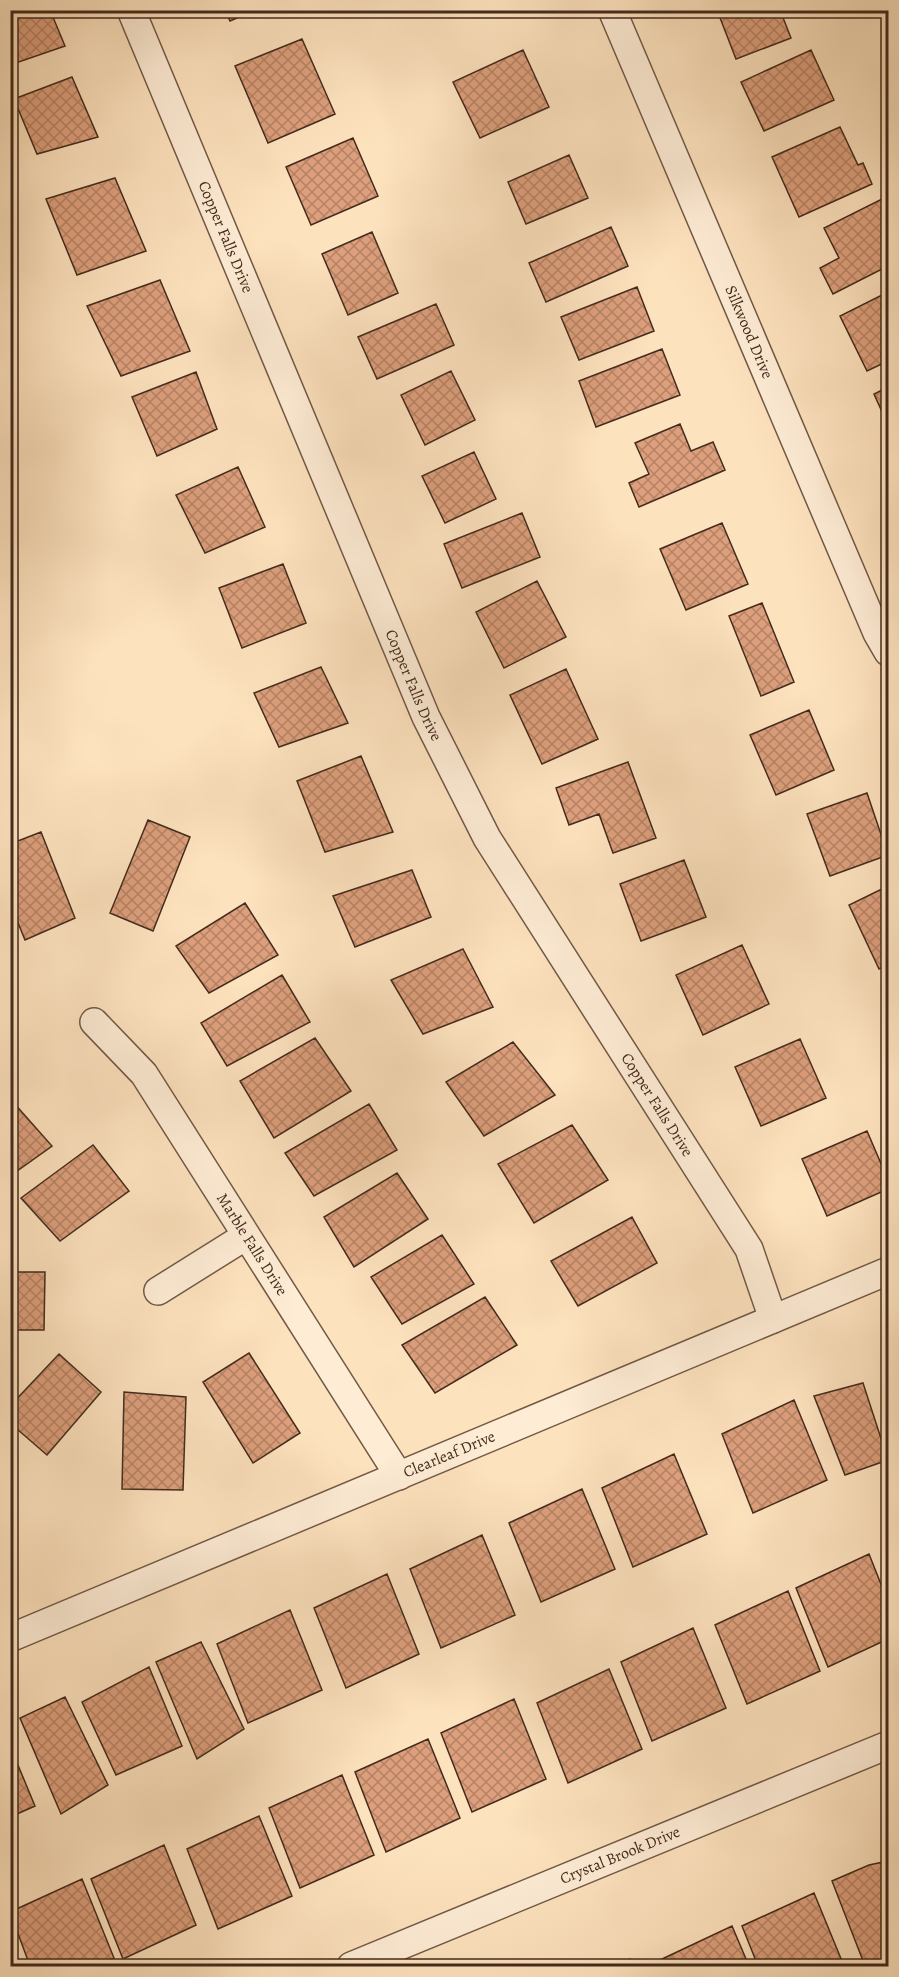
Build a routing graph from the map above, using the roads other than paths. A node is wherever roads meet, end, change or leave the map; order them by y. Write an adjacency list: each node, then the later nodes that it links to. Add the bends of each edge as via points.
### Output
1 (131, 10): 8 (street, Copper Falls Drive, via 426,717 487,838 749,1249)
2 (612, 10): 3 (street, Silkwood Drive)
3 (888, 651)
4 (94, 1022): 5 (street, Marble Falls Drive, via 144,1074)
5 (246, 1236): 7 (street); 9 (street, Marble Falls Drive)
6 (888, 1271): 8 (street, Clearleaf Drive)
7 (158, 1292)
8 (773, 1319): 9 (street, Clearleaf Drive)
9 (399, 1476): 10 (street, Clearleaf Drive)
10 (10, 1638)
11 (888, 1745): 12 (street, Crystal Brook Drive)
12 (351, 1966)

